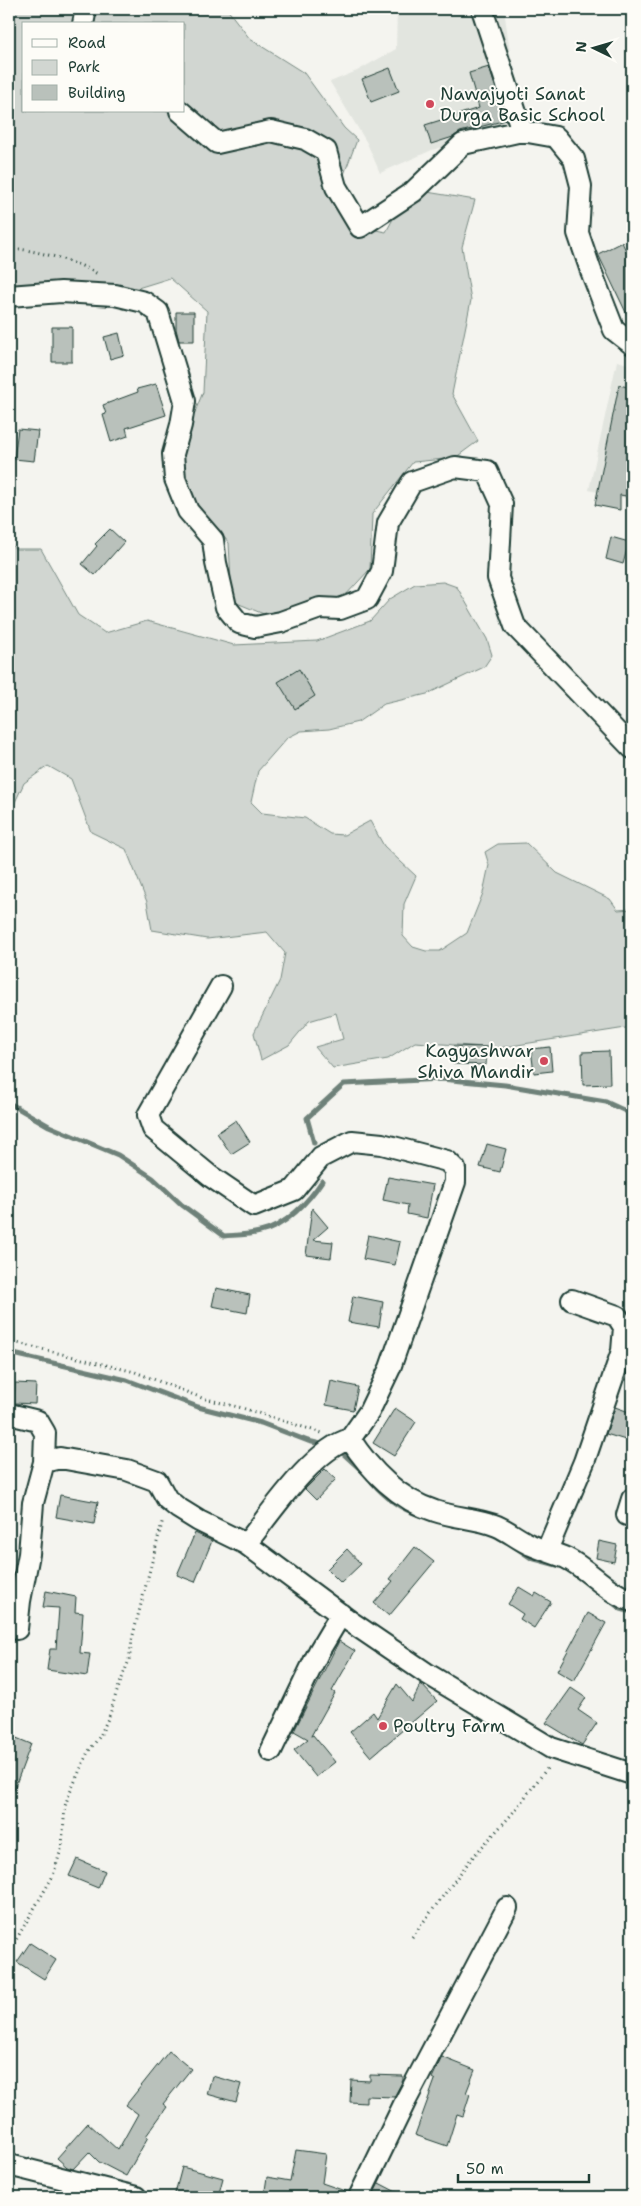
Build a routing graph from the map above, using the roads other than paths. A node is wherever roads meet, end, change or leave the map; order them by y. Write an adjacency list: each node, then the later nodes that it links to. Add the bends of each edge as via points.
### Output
1 (86, 9): 3 (street)
2 (482, 9): 5 (street)
3 (83, 22)
4 (181, 112): 5 (street, via 217,143 271,131 305,139 326,151 336,187 360,228 413,192 463,144)
5 (522, 131): 7 (street, via 556,137 574,159 581,186 578,233 614,330)
6 (9, 296): 8 (street, via 61,292 115,295 144,302 158,312 185,401 173,454 175,479 188,511 213,540 226,607 239,623 254,627 281,622 320,608 340,609 368,599 382,571 388,523 412,482 455,467 487,471 502,504 498,578 515,626)
7 (632, 344)
8 (632, 748)
9 (220, 986): 12 (street, via 148,1115 153,1129 210,1176 254,1206 294,1190 321,1157 352,1141 382,1144 447,1161 455,1169 455,1182 390,1368 369,1412)
10 (572, 1300): 15 (street, via 617,1316 624,1327 622,1351 584,1462)
11 (9, 1414): 13 (street, via 38,1421 45,1433)
12 (339, 1444): 14 (street, via 293,1486); 15 (street, via 414,1503 436,1512 473,1518)
13 (44, 1462): 14 (street, via 60,1458 127,1470 156,1481 167,1499 199,1521); 18 (street, via 33,1503)
14 (246, 1544): 17 (street)
15 (547, 1550): 16 (street, via 581,1565 606,1588)
16 (632, 1601)
17 (341, 1614): 19 (street, via 318,1651); 20 (street, via 426,1673 527,1734 560,1751)
18 (17, 1629)
19 (271, 1751)
20 (632, 1774)
21 (507, 1908): 24 (street)
22 (9, 2165): 23 (street)
23 (136, 2197)
24 (359, 2197)

